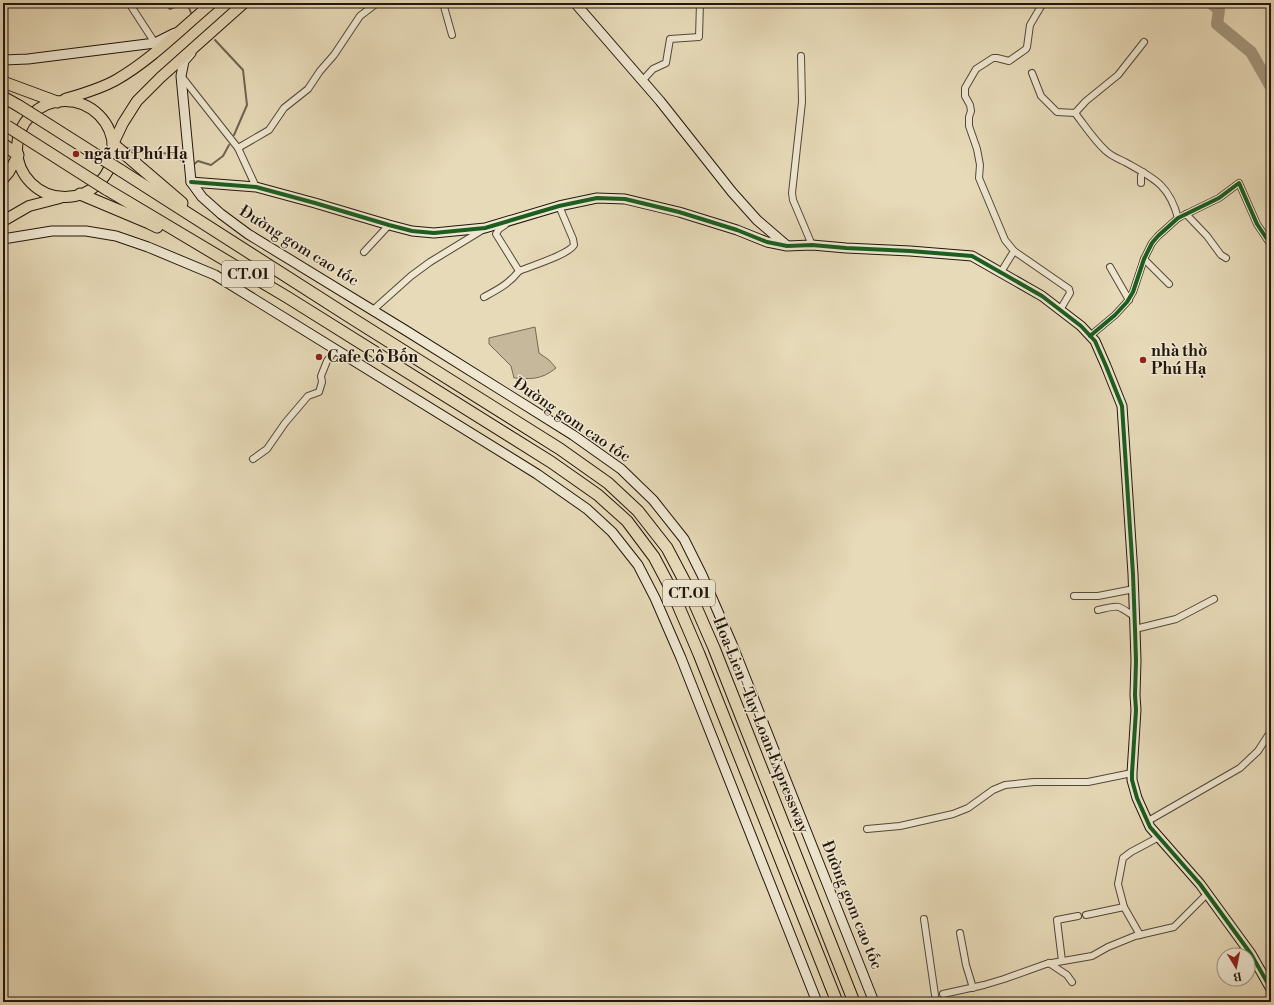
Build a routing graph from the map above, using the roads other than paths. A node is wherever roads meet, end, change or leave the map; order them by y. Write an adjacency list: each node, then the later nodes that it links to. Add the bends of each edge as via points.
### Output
1 (129, 3): 12 (street)
2 (212, 3): 9 (main road)
3 (244, 3): 13 (main road)
4 (377, 3): 26 (street, via 360,16 308,90 284,108 269,130)
5 (443, 3): 10 (street)
6 (575, 3): 18 (main road)
7 (700, 3): 18 (street, via 699,37 670,39 666,63 653,69)
8 (1043, 3): 48 (street, via 1030,25 1026,49 1009,61 993,58 976,69 964,88 970,105 969,126 977,149 979,178 1005,240)
9 (181, 29): 12 (main road); 21 (main road, via 147,59 116,80)
10 (452, 35)
11 (1144, 42): 22 (street, via 1118,75)
12 (155, 43): 15 (main road, via 28,60)
13 (195, 47): 17 (main road, via 184,61); 25 (main road, via 138,101)
14 (801, 56): 45 (street, via 802,102 792,193)
15 (3, 60)
16 (1032, 72): 22 (street, via 1040,96 1057,112)
17 (181, 76): 26 (street); 30 (main road)
18 (642, 81): 39 (main road)
19 (3, 82): 21 (highway)
20 (3, 97): 60 (highway, Hoa Lien- Tuy Loan Expressway / CT.01, bridge)
21 (57, 102): 25 (main road, via 72,102 94,111 108,129); 27 (main road, via 42,107 30,116 21,129 17,144)
22 (1075, 113): 28 (street, via 1107,152)
23 (5, 124): 63 (highway, Hoa Lien- Tuy Loan Expressway / CT.01, bridge, via 106,189)
24 (3, 144): 27 (highway)
25 (113, 144): 33 (main road, via 111,160 105,175 94,187); 60 (highway, via 178,200)
26 (238, 148): 32 (street)
27 (18, 155): 29 (main road); 34 (main road, via 24,174 35,186 49,194)
28 (1143, 172): 31 (street); 37 (street, via 1169,195)
29 (3, 179)
30 (191, 182): 32 (main road); 58 (main road, Đường gom cao tốc, via 202,197 248,234)
31 (1141, 183)
32 (256, 187): 41 (main road)
33 (80, 194): 34 (main road); 63 (highway, via 149,223)
34 (64, 197): 40 (main road, via 29,206)
35 (559, 206): 38 (main road); 43 (main road, via 597,198 625,199 679,212); 53 (street, via 574,245 572,249)
36 (1186, 214): 37 (street); 46 (street, via 1219,198 1239,183 1257,224); 50 (street)
37 (1178, 218): 51 (street, via 1152,243)
38 (511, 220): 42 (main road); 53 (street, via 499,228 496,234)
39 (757, 220): 43 (main road, via 759,232); 47 (main road)
40 (3, 221)
41 (389, 225): 42 (main road, via 434,233); 49 (street)
42 (485, 228): 58 (street, via 410,276)
43 (749, 235): 47 (main road)
44 (3, 239): 62 (main road, via 52,231 116,236 215,275)
45 (812, 245): 47 (main road); 54 (main road, via 972,256)
46 (1271, 245)
47 (787, 246)
48 (1014, 251): 54 (street); 59 (street, via 1069,289 1070,293)
49 (364, 252)
50 (1226, 258)
51 (1144, 259): 55 (street); 57 (street)
52 (1110, 267): 57 (street)
53 (519, 271): 56 (street, via 504,286)
54 (1001, 272): 59 (main road, via 1042,296)
55 (1169, 284)
56 (484, 297)
57 (1129, 300): 61 (street)
58 (373, 310): 93 (main road, Đường gom cao tốc, via 573,435 621,469 653,500 684,539 732,644)
59 (1060, 310): 61 (main road)
60 (353, 319): 92 (highway, Hoa Lien- Tuy Loan Expressway / CT.01, via 560,449 608,483 638,511 667,548 714,648)
61 (1090, 336): 65 (main road, via 1095,341 1122,406)
62 (336, 349): 64 (street, via 327,361 321,376 319,392 308,396 267,449); 90 (main road, via 537,474 586,509 612,532 638,565 681,658)
63 (389, 360): 91 (highway, Hoa Lien- Tuy Loan Expressway / CT.01, via 551,462 598,495 627,521 654,557 672,591 699,654)
64 (253, 459)
65 (1134, 589): 66 (street, via 1098,596); 69 (main road)
66 (1074, 596)
67 (1214, 599): 70 (street, via 1176,619)
68 (1098, 610): 69 (street, via 1116,606)
69 (1135, 617): 70 (main road)
70 (1135, 629): 72 (main road, via 1136,710)
71 (1271, 731): 73 (street, via 1258,751 1240,768)
72 (1132, 773): 73 (main road, via 1137,798); 74 (street, via 1088,782 1005,785 993,790 968,808 953,814 900,826)
73 (1148, 821): 75 (main road)
74 (867, 829)
75 (1159, 837): 76 (main road); 77 (street, via 1123,858 1118,884)
76 (1207, 894): 82 (street, via 1174,927); 87 (main road, via 1251,954)
77 (1124, 908): 78 (street); 82 (street)
78 (1086, 915)
79 (1078, 916): 83 (street, via 1057,920)
80 (924, 919): 89 (street)
81 (960, 933): 86 (street)
82 (1140, 935): 83 (street, via 1092,956)
83 (1062, 961): 84 (street)
84 (1048, 963): 85 (street, via 1067,975); 86 (street)
85 (1072, 982)
86 (973, 988): 88 (street)
87 (1271, 989)
88 (942, 994)
89 (935, 995)
90 (817, 1002)
91 (837, 1002)
92 (854, 1002)
93 (874, 1002)

